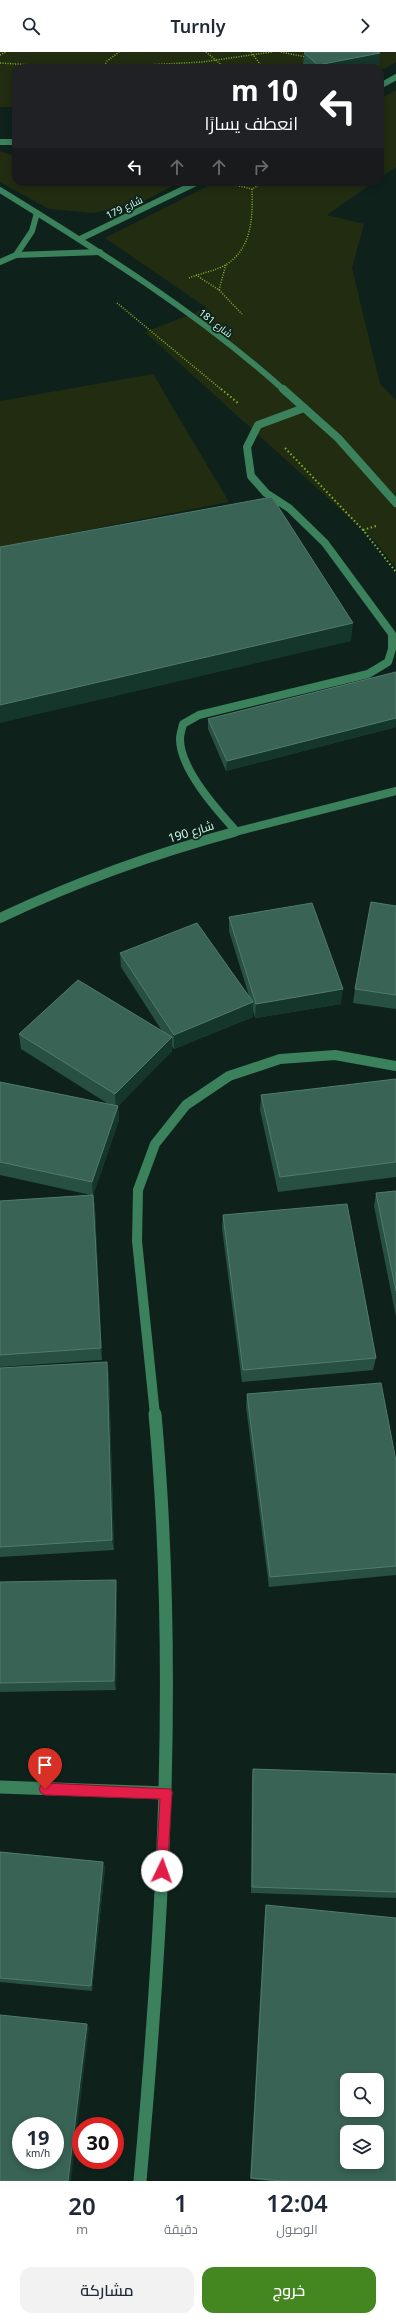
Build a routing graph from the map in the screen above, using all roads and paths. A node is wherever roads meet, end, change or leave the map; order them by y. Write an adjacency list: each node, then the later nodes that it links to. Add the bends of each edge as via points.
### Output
1 (6, 52): 7 (path)
2 (119, 52): 13 (path)
3 (206, 52): 10 (path)
4 (251, 52): 8 (path)
5 (272, 52): 8 (path)
6 (281, 52): 9 (path)
7 (0, 55)
8 (254, 55): 10 (path); 16 (path)
9 (310, 57)
10 (216, 60): 14 (path); 15 (path)
11 (0, 63): 12 (path)
12 (17, 64)
13 (105, 64)
14 (160, 64)
15 (222, 64)
16 (260, 64)
17 (396, 77): 18 (street)
18 (384, 84)
19 (0, 142): 20 (street)
20 (12, 142)
21 (190, 186): 27 (street, شارع 179)
22 (239, 186): 24 (path)
23 (258, 186): 24 (path)
24 (252, 189): 31 (path, via 252,224 248,238 240,252)
25 (0, 190): 26 (street, شارع 181)
26 (37, 213): 27 (street, شارع 181); 29 (street, via 32,231)
27 (80, 239): 28 (street, شارع 181)
28 (101, 252): 29 (street); 32 (street, شارع 181)
29 (16, 255): 30 (street)
30 (0, 262)
31 (226, 264): 32 (path); 33 (path)
32 (158, 290): 35 (path); 36 (street, شارع 181, via 254,363)
33 (219, 290)
34 (113, 300): 35 (path)
35 (119, 304): 37 (path)
36 (304, 408): 37 (street); 38 (street, شارع 181, via 338,438)
37 (262, 423): 39 (path, via 363,530); 41 (street, via 258,425 246,447 251,476 266,493 289,508 325,543 392,634 392,649 388,662 368,674 199,715 184,724 180,742 189,767 209,800)
38 (396, 503)
39 (396, 572)
40 (396, 791): 41 (street, شارع 190)
41 (236, 831): 42 (street, شارع 190, via 150,857 32,901)
42 (0, 917)
43 (396, 1066): 45 (street, via 335,1055 280,1059 229,1076 186,1105 155,1144 138,1190 137,1241 161,1482)
44 (0, 1787): 45 (street)
45 (166, 1793): 46 (street, via 154,2026)
46 (140, 2181)

